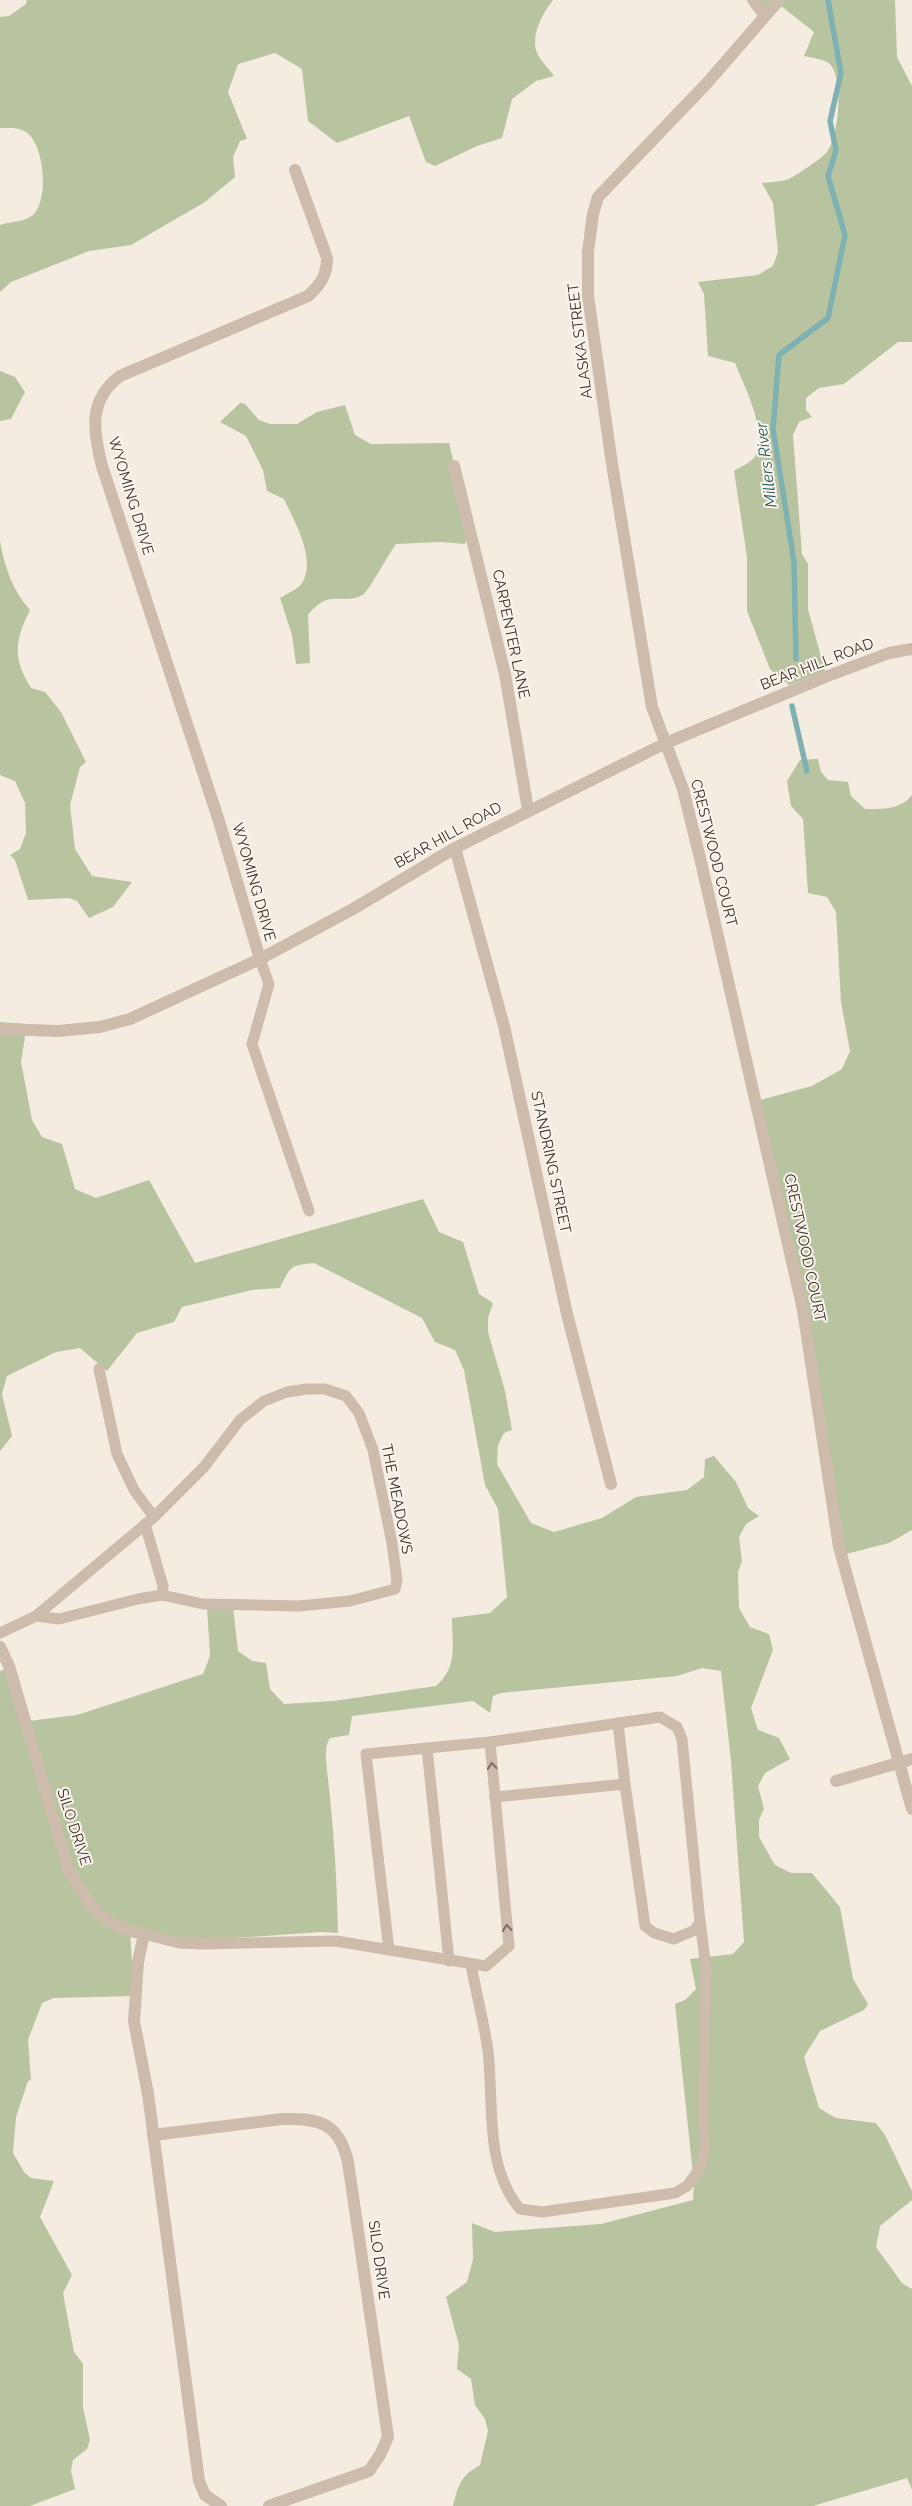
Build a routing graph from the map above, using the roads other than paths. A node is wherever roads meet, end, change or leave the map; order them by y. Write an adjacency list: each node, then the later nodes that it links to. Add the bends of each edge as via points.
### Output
1 (753, 0): 3 (street)
2 (778, 0): 3 (street, ALASKA STREET)
3 (765, 16): 7 (street, ALASKA STREET, via 708,82 598,197 592,214 588,252 590,306 612,464 652,708)
4 (295, 170): 10 (street, WYOMING DRIVE, via 327,258 327,270 321,284 308,296 120,376 102,392 95,420 96,444 102,466 218,818)
5 (454, 466): 8 (street, CARPENTER LANE, via 505,674)
6 (912, 649): 7 (street, BEAR HILL ROAD, via 889,653 825,677)
7 (666, 742): 8 (street, BEAR HILL ROAD); 24 (street, CRESTWOOD COURT, via 683,789 701,862 803,1310 839,1547)
8 (528, 810): 9 (street, BEAR HILL ROAD)
9 (455, 848): 10 (street, BEAR HILL ROAD, via 354,909); 14 (street, STANDRING STREET, via 504,1026 567,1314)
10 (260, 959): 11 (street, BEAR HILL ROAD, via 130,1019 100,1027 58,1031); 12 (lane, via 270,984 252,1044)
11 (0, 1029)
12 (309, 1211)
13 (99, 1369): 15 (lane, via 117,1454)
14 (611, 1484)
15 (150, 1520): 16 (lane); 16 (lane, THE MEADOWS, via 204,1466 240,1420 264,1401 287,1392 325,1389 346,1396 355,1407 373,1450 397,1580 395,1589 382,1594 299,1606 204,1604); 17 (lane, THE MEADOWS)
16 (162, 1595): 17 (lane, THE MEADOWS, via 59,1619)
17 (36, 1616): 18 (lane, THE MEADOWS)
18 (0, 1633)
19 (0, 1647): 30 (street, SILO DRIVE, via 14,1682 68,1868 82,1893 97,1910 116,1926)
20 (618, 1723): 21 (lane); 26 (lane); 29 (lane, via 660,1718 677,1727 682,1739)
21 (490, 1742): 22 (lane); 27 (lane, one-way to 21)
22 (427, 1748): 31 (lane, via 366,1754); 32 (lane)
23 (912, 1759): 24 (street)
24 (899, 1763): 25 (street); 28 (street, CRESTWOOD COURT)
25 (836, 1781)
26 (625, 1784): 27 (lane); 29 (lane, via 646,1926 654,1933 674,1939 690,1933)
27 (495, 1797): 33 (lane, one-way to 27, via 486,1966 509,1946)
28 (912, 1808)
29 (700, 1922): 33 (lane, via 706,1967 704,2148 699,2170 687,2186 675,2193 542,2212 520,2208 511,2198 503,2184 497,2160 488,2050)
30 (144, 1934): 31 (lane, via 179,1943 336,1941); 34 (street, via 138,1962 134,2021)
31 (389, 1950): 32 (lane)
32 (449, 1960): 33 (lane)
33 (471, 1964)
34 (153, 2135): 35 (street, via 199,2481 205,2495); 36 (street, SILO DRIVE, via 302,2118 330,2126 343,2142 388,2437 369,2471)
35 (220, 2506)
36 (269, 2506)

